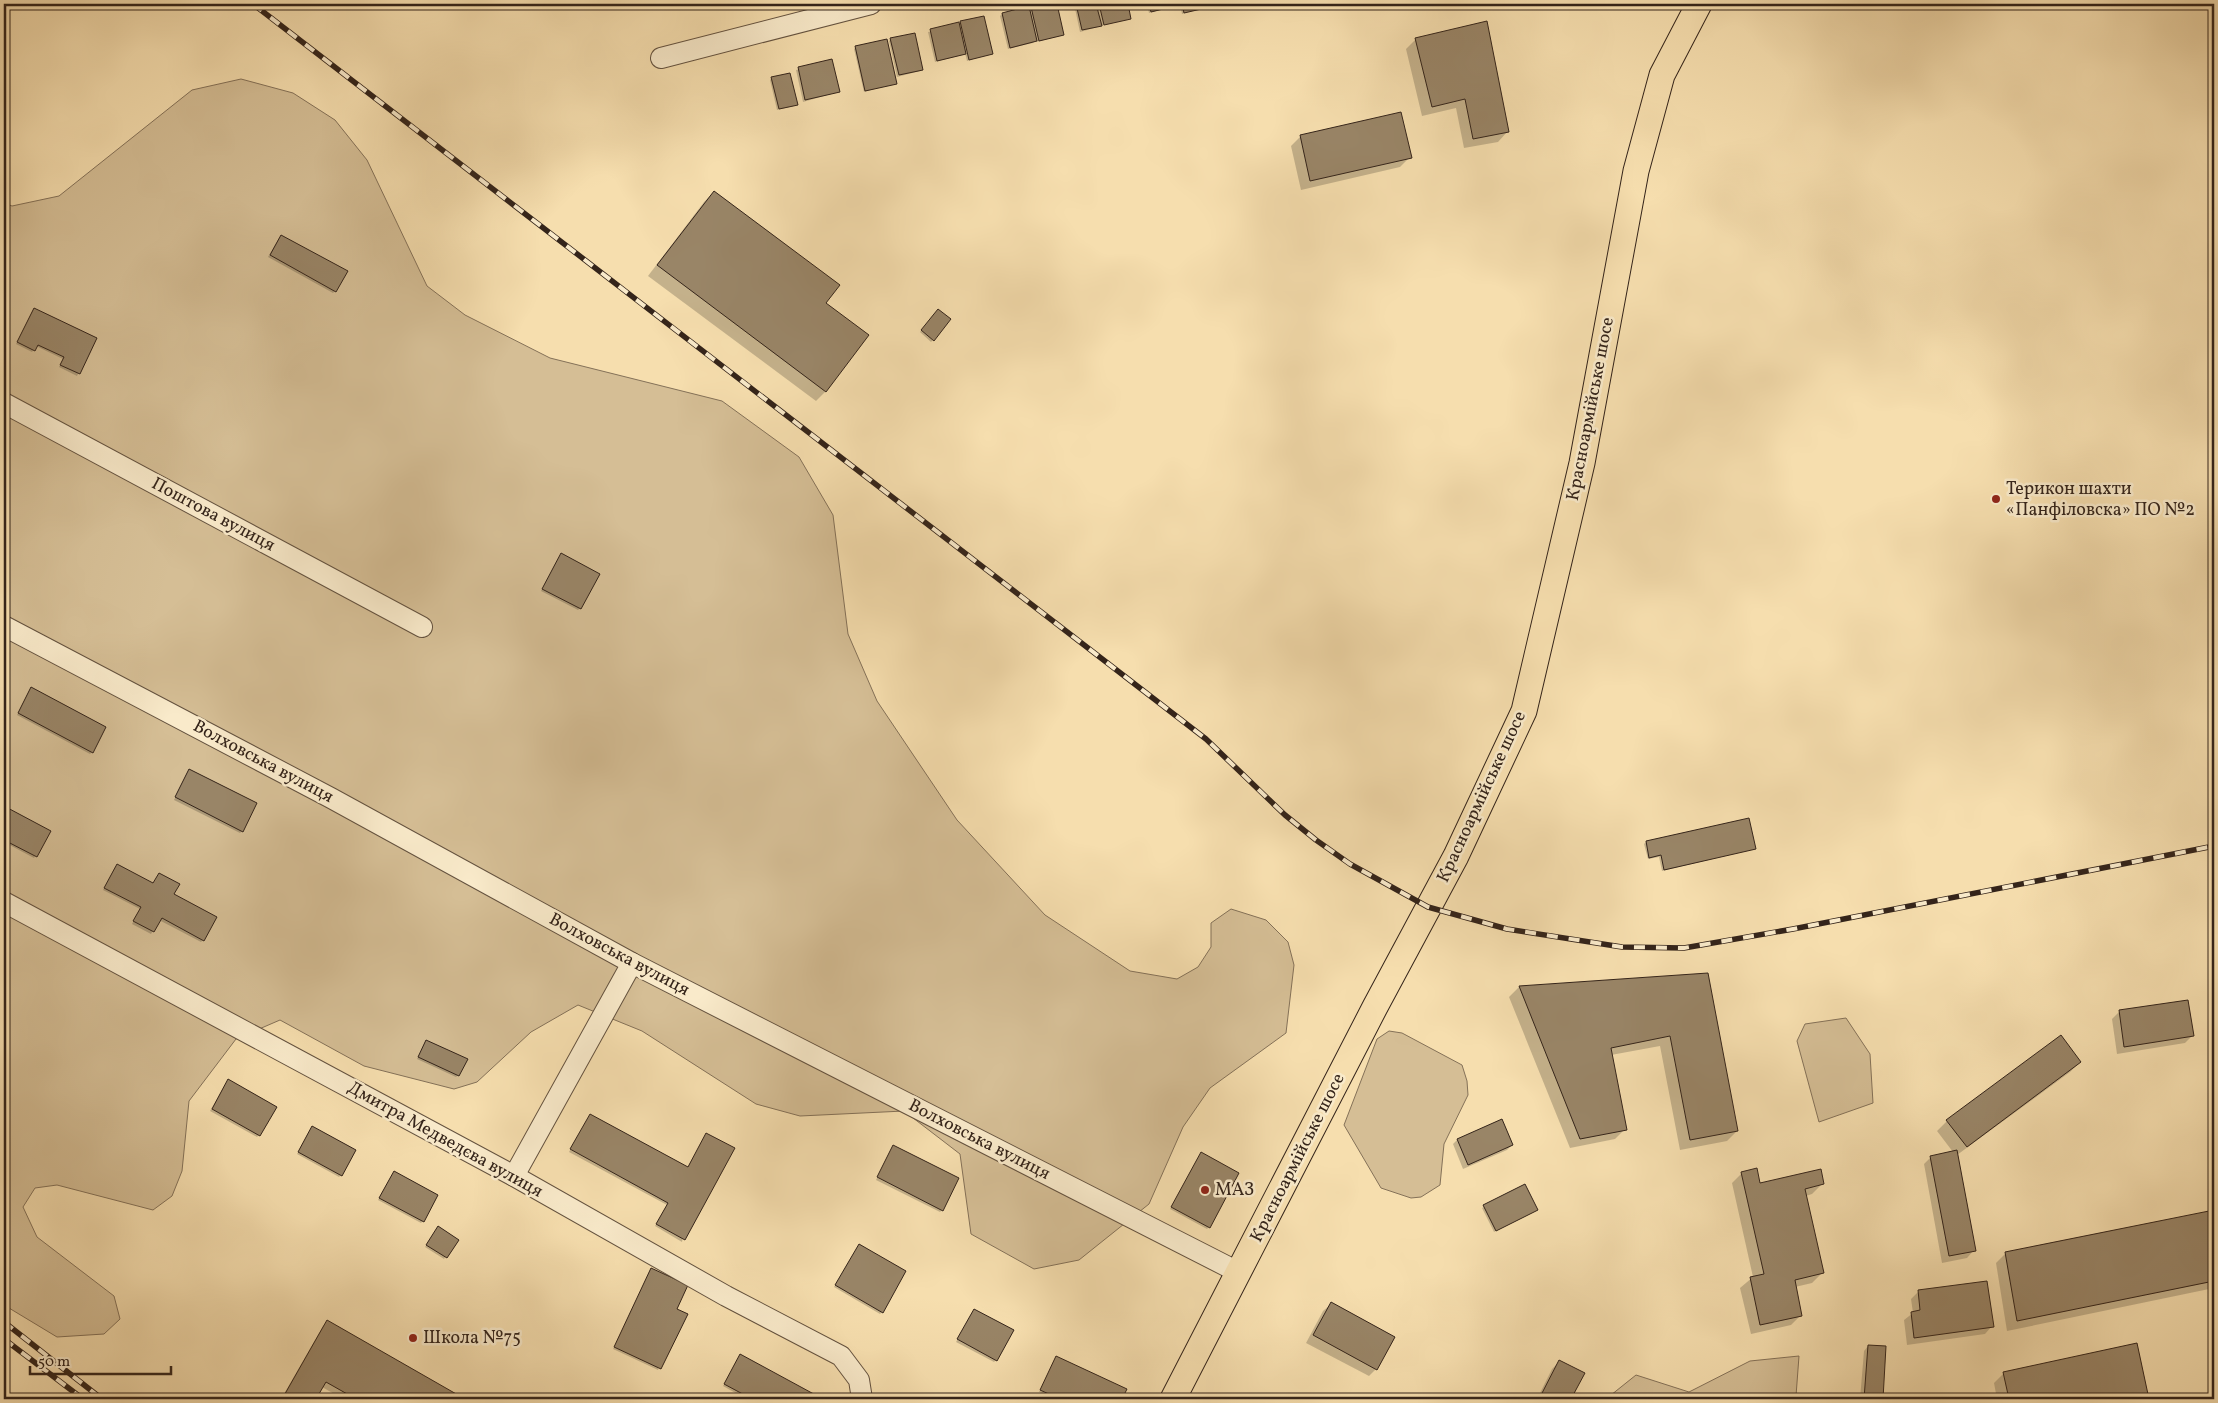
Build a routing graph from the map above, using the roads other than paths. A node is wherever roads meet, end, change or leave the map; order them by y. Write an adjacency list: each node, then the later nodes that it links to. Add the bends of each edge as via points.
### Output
1 (871, 4): 3 (street)
2 (1699, 4): 10 (main road, Красноармійське шосе, via 1662,75 1636,171 1582,463 1524,711 1456,856)
3 (661, 58)
4 (4, 403): 6 (street, Поштова вулиця)
5 (4, 626): 8 (street, Волховська вулиця)
6 (422, 627)
7 (4, 902): 9 (street, Дмитра Медведєва вулиця)
8 (632, 963): 9 (street); 10 (street, Волховська вулиця)
9 (514, 1176): 11 (street, Дмитра Медведєва вулиця, via 726,1296 841,1356 859,1380)
10 (1240, 1273): 12 (main road, Красноармійське шосе)
11 (862, 1399)
12 (1173, 1399)

